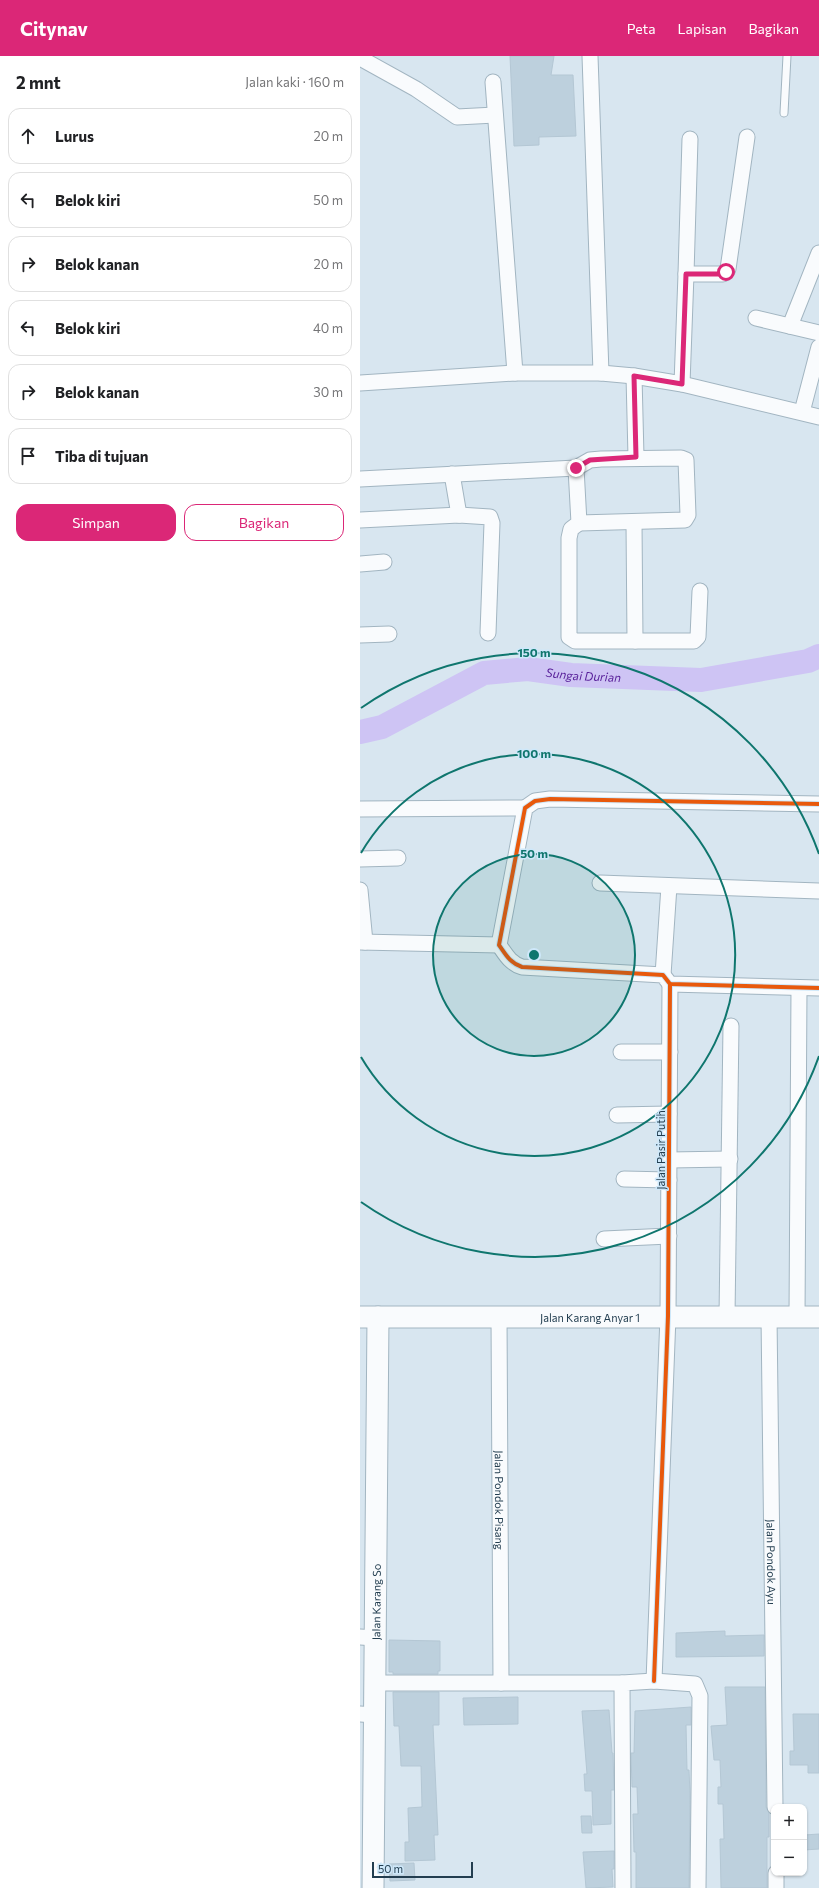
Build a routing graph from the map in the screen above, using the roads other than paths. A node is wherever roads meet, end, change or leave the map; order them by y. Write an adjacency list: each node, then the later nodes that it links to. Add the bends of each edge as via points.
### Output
1 (590, 56): 16 (street)
2 (787, 56): 5 (lane)
3 (362, 64): 6 (street, via 416,89 457,117)
4 (493, 82): 6 (street)
5 (784, 113)
6 (495, 115): 15 (street)
7 (748, 137): 10 (street, via 728,269 724,274)
8 (690, 139): 10 (street)
9 (819, 253): 12 (street)
10 (686, 274): 19 (street)
11 (756, 318): 12 (street)
12 (790, 326): 13 (street)
13 (819, 333)
14 (819, 346): 20 (street)
15 (515, 373): 16 (street); 18 (street)
16 (601, 373): 17 (street)
17 (634, 376): 19 (street); 22 (street)
18 (360, 383)
19 (682, 384): 20 (street)
20 (802, 412): 21 (street)
21 (819, 417)
22 (636, 457): 23 (street, via 590,460); 29 (street, via 686,460 688,515 685,520)
23 (576, 468): 24 (street); 28 (street)
24 (452, 474): 25 (street); 26 (street)
25 (360, 479)
26 (459, 515): 27 (street); 33 (street, via 487,516 492,519)
27 (360, 520)
28 (579, 523): 29 (street); 36 (street, via 571,529 569,538 569,637 575,641)
29 (634, 523): 36 (street)
30 (384, 562): 31 (street)
31 (360, 564)
32 (700, 591): 36 (street, via 697,639)
33 (488, 633)
34 (390, 634): 35 (street)
35 (360, 635)
36 (635, 641)
37 (819, 804): 38 (street, via 550,798 535,801)
38 (525, 808): 39 (street); 47 (street)
39 (360, 810)
40 (398, 858): 41 (street)
41 (360, 859)
42 (600, 883): 43 (street)
43 (669, 886): 45 (street); 48 (street, Jalan Pasir Putih)
44 (360, 890): 46 (street)
45 (819, 891)
46 (363, 942): 47 (street)
47 (499, 945): 48 (street, via 515,965 522,967)
48 (666, 980): 49 (street); 53 (street, Jalan Pasir Putih)
49 (799, 988): 50 (street); 68 (street)
50 (819, 988)
51 (731, 1026): 56 (street)
52 (621, 1052): 53 (street)
53 (670, 1052): 54 (street, Jalan Pasir Putih)
54 (669, 1114): 55 (street); 57 (street, Jalan Pasir Putih)
55 (617, 1115)
56 (730, 1159): 57 (street); 64 (street)
57 (669, 1160): 59 (street, Jalan Pasir Putih)
58 (624, 1179): 59 (street)
59 (669, 1180): 60 (street, Jalan Pasir Putih)
60 (669, 1236): 61 (street); 63 (street, Jalan Pasir Putih)
61 (604, 1239)
62 (499, 1316): 63 (street, Jalan Karang Anyar 1); 67 (street, Jalan Karang Anyar 1); 72 (street, Jalan Pondok Pisang)
63 (668, 1316): 64 (street, Jalan Karang Anyar 1); 70 (street, Jalan Pasir Putih)
64 (727, 1316): 65 (street, Jalan Karang Anyar 1)
65 (768, 1316): 68 (street, Jalan Karang Anyar 1); 76 (street, Jalan Pondok Ayu)
66 (819, 1316): 68 (street, Jalan Karang Anyar 1)
67 (369, 1317): 69 (street, Jalan Karang So)
68 (796, 1317)
69 (368, 1638): 71 (street, Jalan Karang So)
70 (654, 1681): 73 (street); 80 (street, via 696,1684 700,1696)
71 (376, 1683): 72 (street); 74 (street, Jalan Karang So)
72 (501, 1683): 73 (street)
73 (622, 1683): 79 (street)
74 (367, 1715): 75 (street, Jalan Karang So)
75 (367, 1797): 78 (street, Jalan Karang So)
76 (775, 1804)
77 (776, 1876): 81 (street)
78 (373, 1888)
79 (623, 1888)
80 (698, 1888)
81 (776, 1888)

